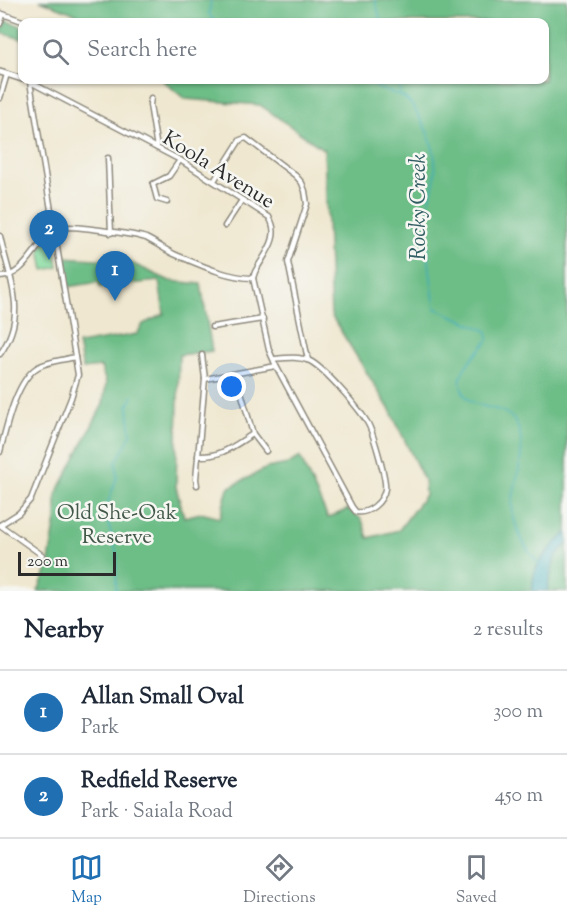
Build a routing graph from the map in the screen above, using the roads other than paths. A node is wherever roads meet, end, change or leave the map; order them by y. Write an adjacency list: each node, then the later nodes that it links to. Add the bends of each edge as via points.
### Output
1 (2, 14): 2 (street); 3 (street)
2 (18, 20)
3 (0, 24)
4 (0, 72): 5 (street, Koola Avenue)
5 (7, 74): 6 (street, Koola Avenue); 9 (street)
6 (18, 77)
7 (30, 84): 18 (street)
8 (34, 84): 11 (street, Koola Avenue)
9 (0, 98)
10 (151, 98): 11 (street)
11 (156, 148): 13 (street, Koola Avenue)
12 (108, 158): 19 (street)
13 (180, 160): 14 (street, Koola Avenue); 16 (street, via 169,176 153,184 157,199)
14 (214, 181): 15 (street, Koola Avenue); 30 (street, via 240,140 246,138 302,183 307,204 288,262)
15 (242, 200): 17 (street); 23 (street, Koola Avenue, via 269,217 274,226 273,241)
16 (167, 202)
17 (225, 226)
18 (54, 231): 19 (street, via 70,227); 21 (street); 28 (street)
19 (111, 232): 23 (street, via 140,236 173,254 238,277)
20 (0, 236): 21 (street)
21 (10, 276): 22 (street); 26 (street, via 16,316)
22 (0, 277)
23 (254, 278): 24 (street)
24 (262, 319): 25 (street); 29 (street)
25 (212, 327)
26 (0, 354)
27 (202, 355): 33 (street)
28 (75, 357): 36 (street, via 37,368 27,377); 39 (street, via 78,379 31,499 19,513)
29 (273, 359): 30 (street); 31 (street)
30 (308, 360): 31 (street, via 339,388 368,423 385,479 385,489 368,512 356,512)
31 (276, 366): 32 (street)
32 (236, 374): 33 (street); 34 (street)
33 (205, 379): 37 (street)
34 (253, 434): 35 (street); 37 (street, via 223,453)
35 (266, 451)
36 (0, 452)
37 (198, 456): 38 (street)
38 (197, 485)
39 (0, 525): 40 (street)
40 (42, 555)

